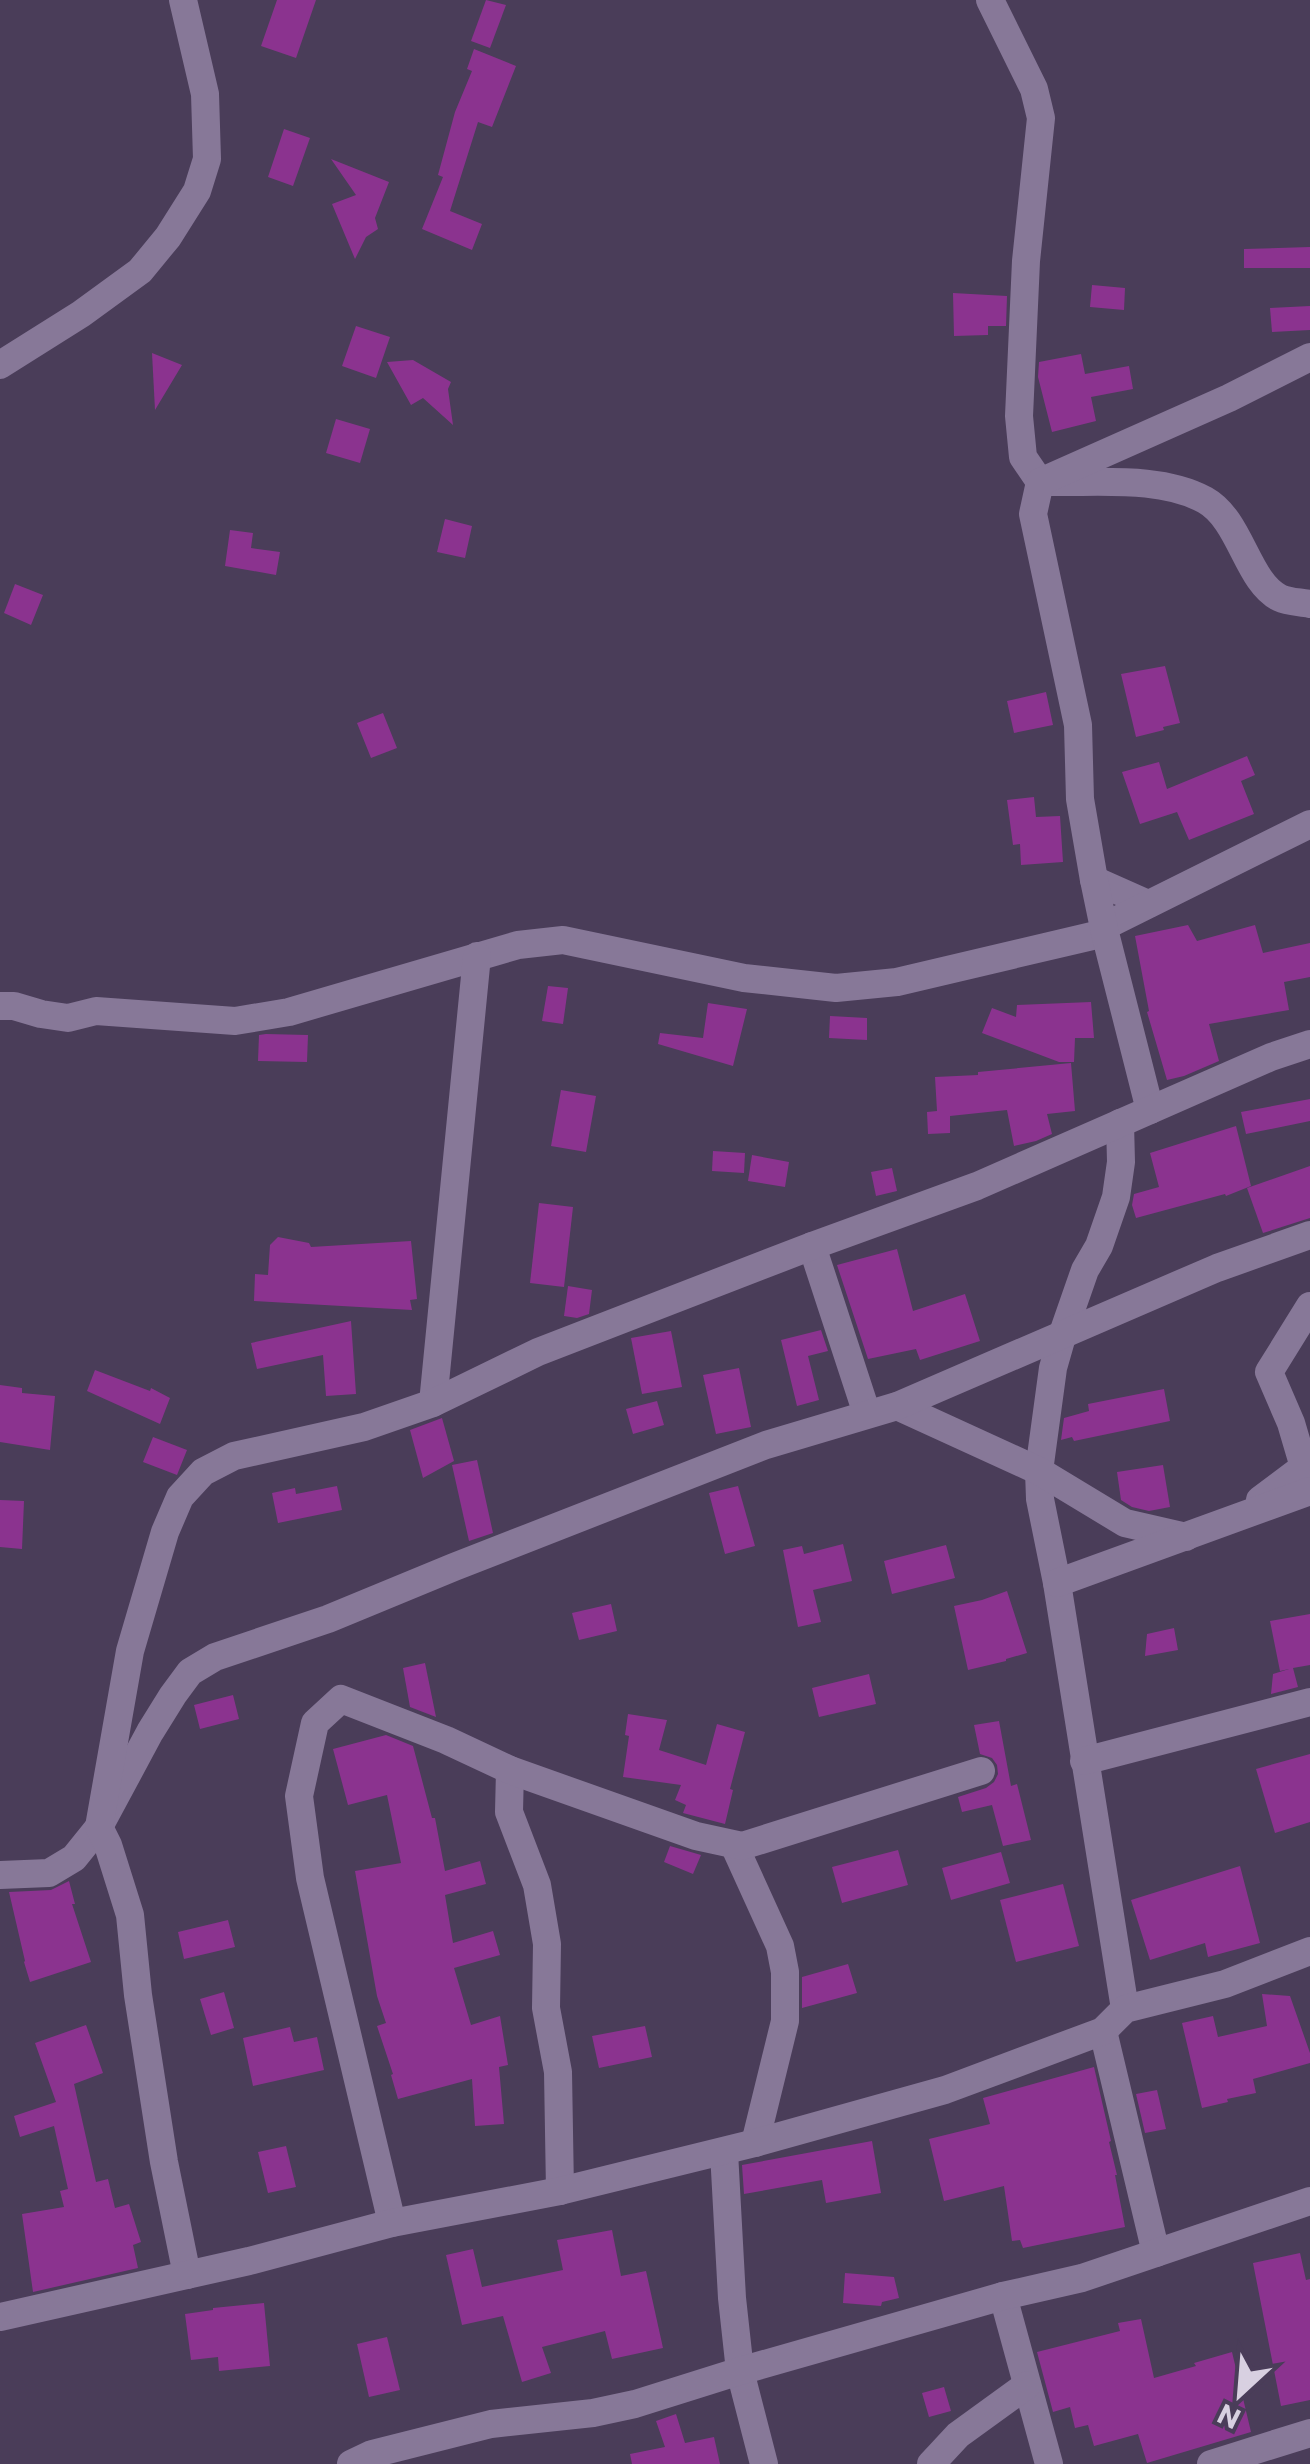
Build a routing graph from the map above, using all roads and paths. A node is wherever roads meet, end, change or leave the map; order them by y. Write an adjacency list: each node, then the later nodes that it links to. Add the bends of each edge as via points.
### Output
1 (183, 0): 4 (street, via 206,94 207,158 197,191 140,271)
2 (990, 0): 5 (street, via 1034,89 1041,118 1019,416 1023,456)
3 (1310, 357): 5 (street)
4 (0, 365)
5 (1040, 482): 6 (street, via 1152,484 1204,500 1223,514 1268,590 1282,600); 8 (street, via 1033,514 1078,725 1080,798)
6 (1310, 604)
7 (1310, 824): 9 (street)
8 (1094, 880): 9 (street); 10 (street)
9 (1148, 904): 10 (street)
10 (1104, 930): 11 (street, via 897,982 836,988 744,978 563,940); 14 (street)
11 (478, 956): 12 (street, via 289,1012 235,1021 96,1012 68,1018); 20 (street)
12 (0, 1006)
13 (1310, 1044): 14 (street)
14 (1150, 1110): 15 (street)
15 (1120, 1124): 17 (street); 19 (street, via 1116,1198)
16 (1310, 1235): 19 (street)
17 (812, 1246): 20 (street, via 538,1352); 22 (street)
18 (1310, 1306): 25 (street, via 1269,1372 1304,1467)
19 (1063, 1333): 21 (street); 23 (street)
20 (433, 1403): 32 (street, via 364,1428 234,1456 204,1472 180,1497 130,1651)
21 (896, 1406): 22 (street); 23 (street)
22 (867, 1414): 32 (street, via 766,1444 328,1619 215,1657 190,1672 173,1695)
23 (1038, 1471): 26 (street, via 1125,1523); 27 (street)
24 (1310, 1491): 25 (street)
25 (1238, 1516): 26 (street)
26 (1186, 1538): 27 (street)
27 (1057, 1583): 29 (street)
28 (1310, 1702): 29 (street)
29 (1084, 1761): 36 (street)
30 (510, 1770): 33 (street); 40 (street, via 509,1812 536,1885 548,1944 546,2008 558,2072); 42 (street, via 341,1698 315,1723 299,1796 310,1878)
31 (981, 1770): 33 (street)
32 (99, 1827): 34 (street, via 74,1858 49,1873); 44 (street, via 130,1915)
33 (734, 1844): 38 (street, via 785,1972 785,2021)
34 (0, 1874)
35 (1310, 1952): 36 (street, via 1225,1984)
36 (1126, 2009): 37 (street)
37 (1103, 2031): 38 (street, via 945,2090); 43 (street)
38 (755, 2144): 39 (street)
39 (724, 2152): 40 (street); 47 (street)
40 (560, 2192): 42 (street)
41 (1310, 2201): 43 (street)
42 (392, 2223): 44 (street)
43 (1156, 2254): 45 (street)
44 (186, 2275): 46 (street)
45 (1003, 2296): 47 (street); 48 (street)
46 (0, 2317)
47 (740, 2371): 50 (street, via 635,2404 491,2424); 51 (street)
48 (1027, 2385): 52 (street, via 958,2434); 53 (street)
49 (1310, 2433): 54 (street)
50 (351, 2464)
51 (764, 2464)
52 (931, 2464)
53 (1049, 2464)
54 (1212, 2464)

